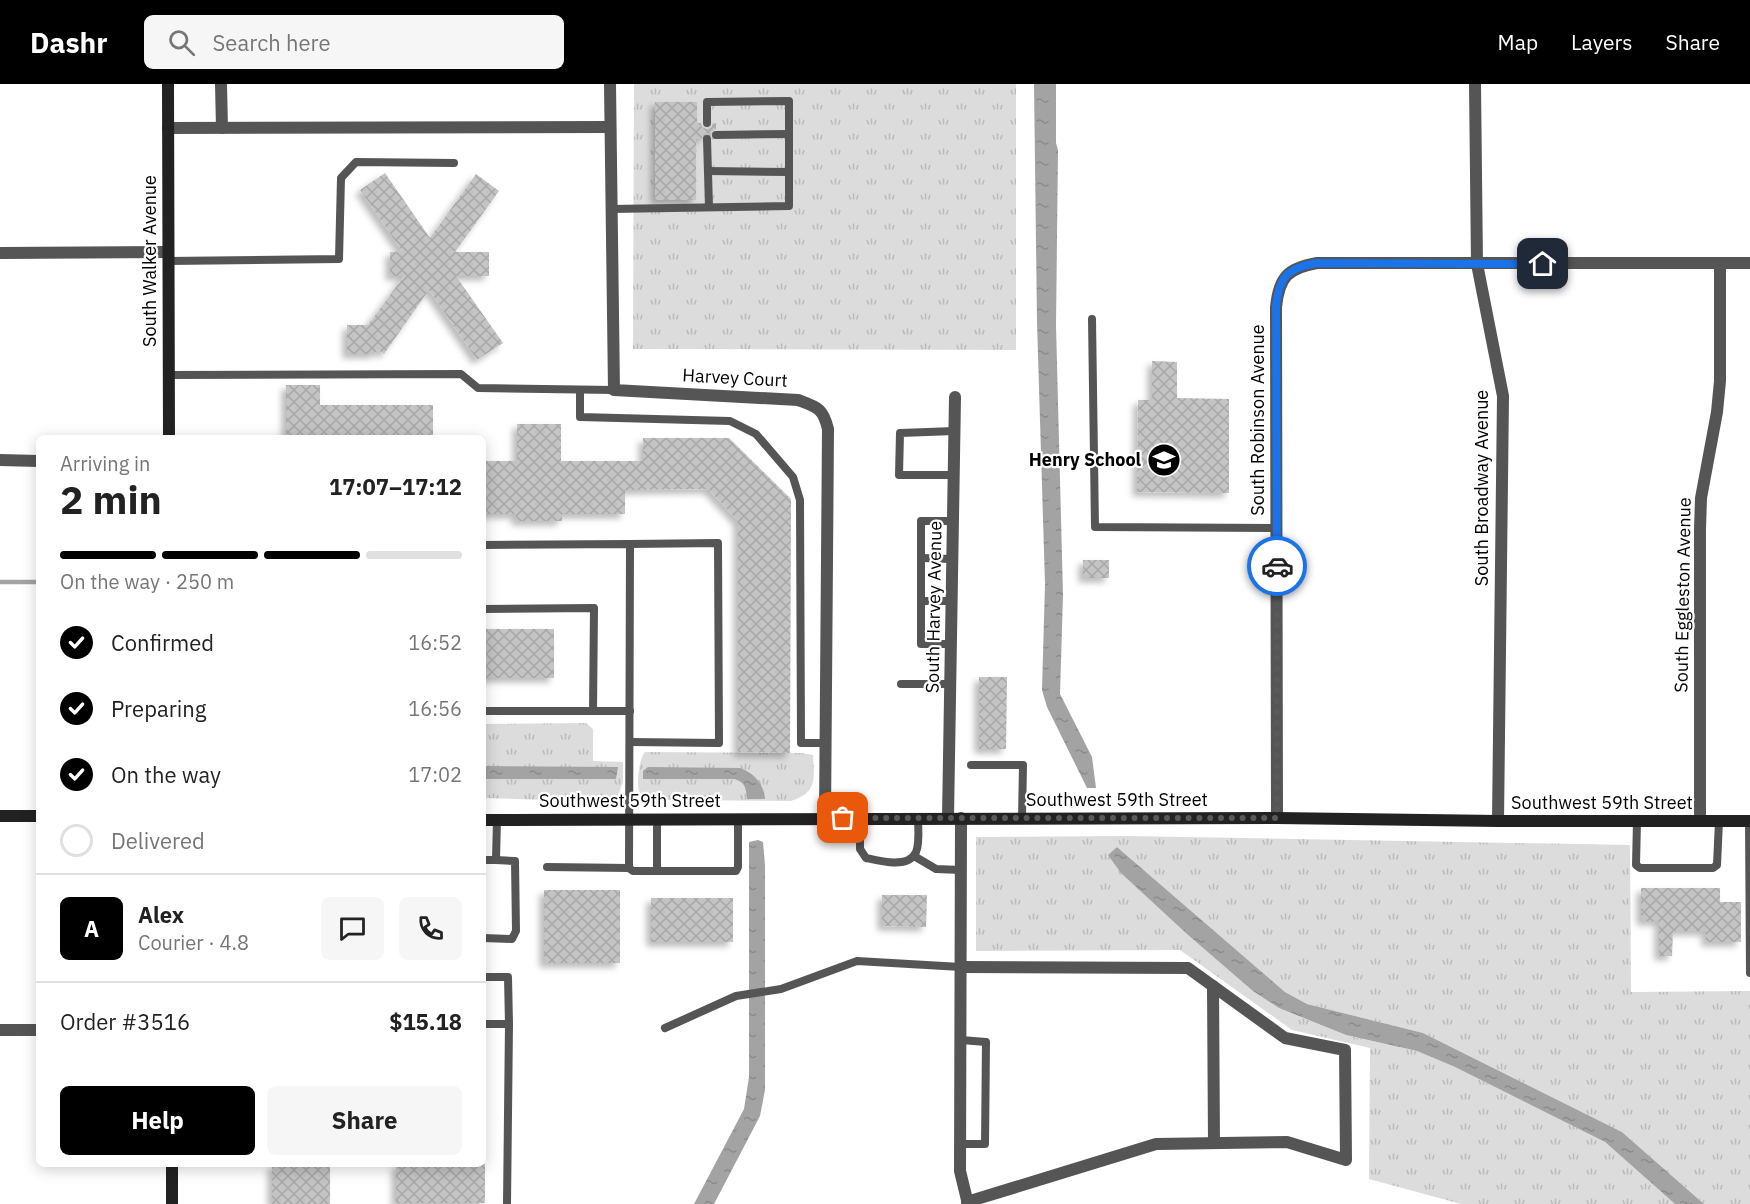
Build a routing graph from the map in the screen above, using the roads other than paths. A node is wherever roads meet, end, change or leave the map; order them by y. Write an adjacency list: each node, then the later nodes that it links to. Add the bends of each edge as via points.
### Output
1 (168, 84): 7 (main road, South Walker Avenue)
2 (221, 84): 8 (street)
3 (610, 84): 6 (street)
4 (1474, 84): 20 (street, South Broadway Avenue)
5 (707, 123): 9 (lane, via 707,102 789,101)
6 (610, 127): 8 (street); 16 (street)
7 (168, 128): 8 (street); 18 (main road, South Walker Avenue)
8 (222, 128)
9 (789, 134): 10 (lane); 14 (lane)
10 (716, 135)
11 (707, 139): 13 (lane)
12 (454, 163): 18 (lane, via 356,162 341,178 339,259)
13 (708, 171): 14 (lane); 15 (lane)
14 (789, 172): 15 (lane, via 789,206)
15 (709, 207): 16 (lane)
16 (611, 209): 25 (street)
17 (0, 253): 18 (street)
18 (168, 257): 23 (main road, South Walker Avenue)
19 (1750, 263): 21 (street)
20 (1477, 264): 21 (street); 33 (street, South Robinson Avenue, via 1317,263 1300,266 1284,276 1276,307); 64 (street, South Broadway Avenue, via 1503,396)
21 (1720, 264): 66 (street, South Eggleston Avenue, via 1718,412 1701,498)
22 (1092, 319): 33 (lane, via 1095,527)
23 (168, 375): 24 (lane, via 461,374 478,388); 28 (main road, South Walker Avenue)
24 (580, 390): 25 (lane); 48 (lane, via 580,417 730,421 756,434 793,477 800,500 801,743)
25 (614, 390): 48 (street, Harvey Court, via 798,400 816,406 825,415)
26 (955, 397): 27 (street, South Harvey Avenue)
27 (955, 431): 31 (street, South Harvey Avenue); 31 (lane, via 900,433 899,475)
28 (169, 435)
29 (0, 460): 30 (street)
30 (36, 460)
31 (954, 475): 32 (street, South Harvey Avenue)
32 (953, 522): 36 (lane, via 921,521); 37 (street, South Harvey Avenue)
33 (1276, 528): 59 (street, South Robinson Avenue)
34 (630, 543): 35 (lane); 46 (lane); 47 (lane, via 718,543 719,743)
35 (486, 545)
36 (921, 558): 37 (lane); 38 (lane)
37 (952, 559): 39 (street, South Harvey Avenue)
38 (921, 601): 39 (lane); 41 (lane, via 921,644)
39 (952, 601): 41 (street, South Harvey Avenue)
40 (486, 609): 45 (lane, via 594,608)
41 (951, 644): 43 (street, South Harvey Avenue)
42 (901, 684): 43 (lane)
43 (950, 684): 56 (street, South Harvey Avenue)
44 (486, 711): 45 (lane)
45 (593, 711): 46 (lane)
46 (630, 711): 47 (lane)
47 (630, 742): 62 (lane)
48 (826, 743): 53 (street, Harvey Court)
49 (971, 765): 58 (lane, via 1023,765)
50 (0, 816): 51 (main road)
51 (36, 816)
52 (738, 818): 53 (main road, Southwest 59th Street); 63 (main road, Southwest 59th Street); 75 (lane, via 736,871)
53 (825, 818): 54 (main road, Southwest 59th Street)
54 (860, 818): 55 (main road, Southwest 59th Street); 69 (lane, via 860,849 866,858 888,862)
55 (918, 818): 56 (main road, Southwest 59th Street); 69 (lane)
56 (948, 818): 57 (main road, Southwest 59th Street)
57 (961, 818): 58 (main road, Southwest 59th Street); 74 (street)
58 (1022, 818): 59 (main road, Southwest 59th Street)
59 (1277, 818): 64 (main road, Southwest 59th Street)
60 (486, 819): 61 (main road, Southwest 59th Street)
61 (497, 819): 62 (main road, Southwest 59th Street); 71 (lane)
62 (630, 819): 63 (main road, Southwest 59th Street); 73 (lane)
63 (657, 819): 75 (lane)
64 (1498, 821): 65 (main road, Southwest 59th Street)
65 (1637, 821): 66 (main road, Southwest 59th Street); 67 (lane, via 1636,865 1640,868 1713,868 1717,866)
66 (1700, 821): 67 (main road, Southwest 59th Street)
67 (1719, 821): 68 (main road, Southwest 59th Street)
68 (1749, 821): 78 (lane)
69 (914, 856): 74 (lane, via 936,869)
70 (486, 860): 71 (lane)
71 (496, 860): 76 (lane, via 515,861 516,931 512,939)
72 (547, 867): 73 (lane)
73 (629, 868): 75 (lane)
74 (961, 870): 77 (street)
75 (657, 871)
76 (486, 938)
77 (961, 967): 80 (street, via 1188,968); 83 (lane, via 857,962 781,989 736,996); 86 (street)
78 (1750, 973)
79 (486, 977): 82 (lane, via 508,977)
80 (1213, 986): 87 (street); 87 (street, via 1285,1038 1345,1050 1346,1160 1287,1142)
81 (486, 1024): 82 (lane)
82 (509, 1024): 92 (lane)
83 (665, 1028)
84 (0, 1030): 85 (street)
85 (36, 1030)
86 (961, 1040): 88 (street); 88 (lane, via 986,1041 985,1144)
87 (1214, 1143): 90 (street, via 1156,1144)
88 (960, 1144): 90 (street, via 960,1171)
89 (172, 1167): 91 (main road)
90 (968, 1203)
91 (172, 1204)
92 (507, 1204)

